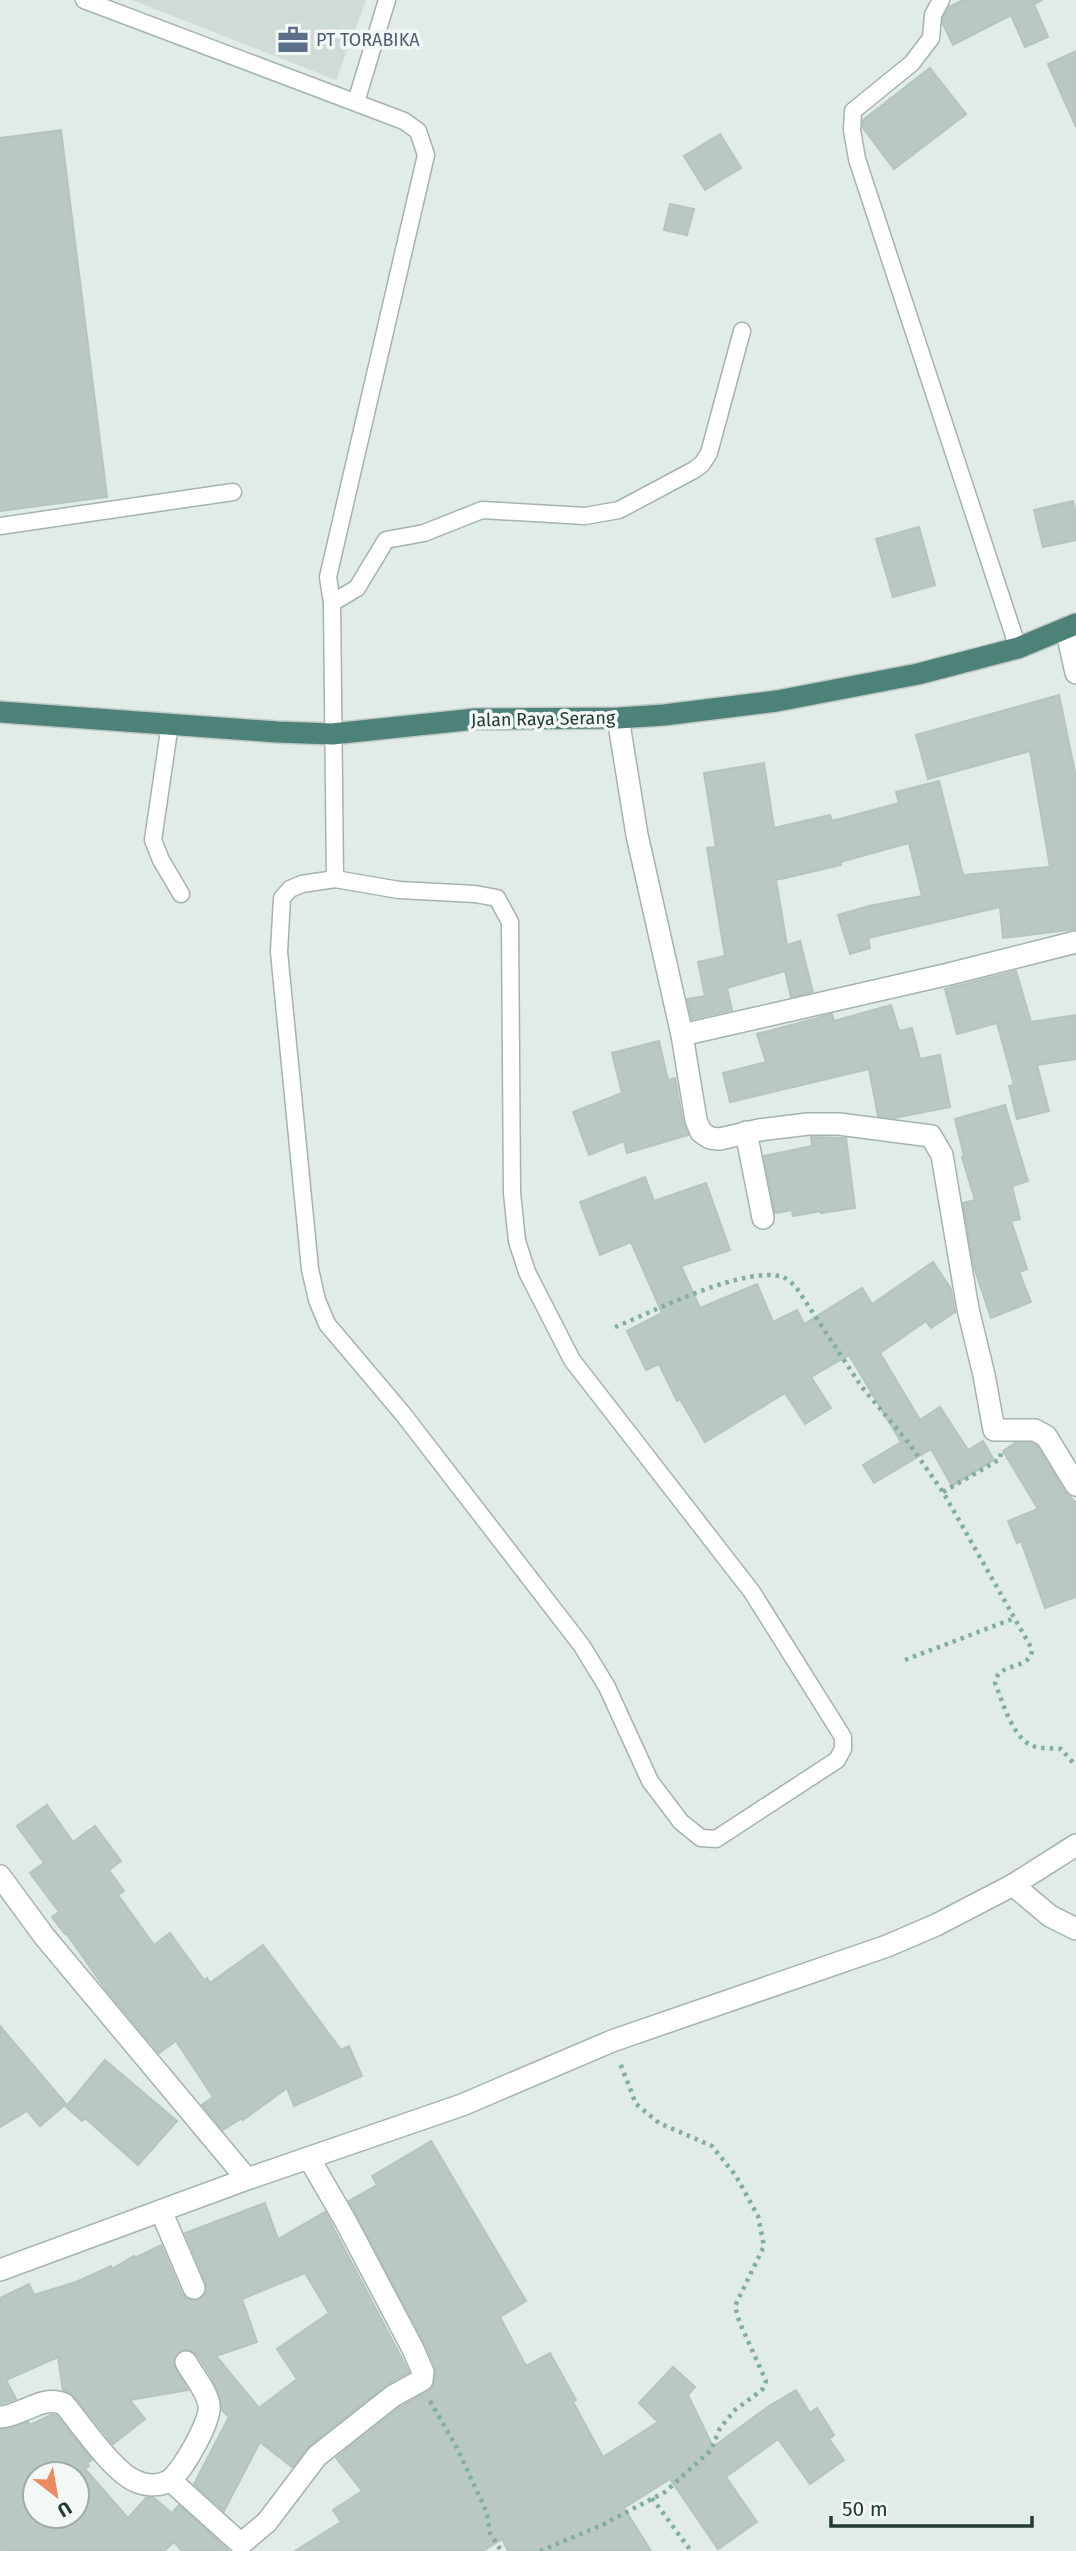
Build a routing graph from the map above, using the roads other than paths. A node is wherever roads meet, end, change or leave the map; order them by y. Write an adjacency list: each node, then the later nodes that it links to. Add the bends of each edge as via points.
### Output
1 (84, 0): 4 (lane)
2 (387, 0): 4 (lane)
3 (941, 0): 10 (lane, via 933,15 931,38 912,63 853,111 852,131 857,159)
4 (356, 102): 8 (lane, via 418,131 426,155 328,577)
5 (742, 331): 8 (lane, via 709,453 694,470 619,510 585,516 482,510 424,533 386,540 357,588)
6 (233, 492): 7 (lane)
7 (0, 526)
8 (332, 603): 15 (lane)
9 (1071, 626): 10 (highway, Jalan Raya Serang); 11 (street)
10 (1018, 648): 13 (highway, Jalan Raya Serang, via 918,674 777,701)
11 (1076, 673)
12 (0, 712): 14 (highway, Jalan Raya Serang)
13 (618, 718): 15 (highway, Jalan Raya Serang, via 475,719); 19 (street, via 637,835)
14 (170, 724): 15 (highway, Jalan Raya Serang); 17 (lane, via 153,840)
15 (332, 734): 16 (lane)
16 (335, 879): 16 (lane, via 302,884 282,898 279,952 310,1269 317,1300 327,1324 582,1646 657,1791 681,1822 701,1838 716,1839 836,1760 843,1737 752,1592 572,1360 527,1272 517,1241 512,1193 510,922 504,909 497,898 475,894 399,890)
17 (181, 894)
18 (1076, 942): 19 (street)
19 (682, 1035): 20 (street, via 701,1132 720,1139)
20 (746, 1132): 21 (street); 22 (street, via 839,1124 931,1136 942,1155 994,1430 1035,1430 1046,1436)
21 (763, 1217)
22 (1076, 1485)
23 (1076, 1845): 25 (street)
24 (0, 1876): 28 (street, via 44,1936)
25 (1015, 1884): 26 (street, via 1050,1916); 27 (street, via 887,1946 612,2041 462,2105)
26 (1076, 1929)
27 (309, 2158): 28 (street); 35 (street, via 413,2349 422,2381 393,2396 317,2456 267,2522)
28 (247, 2179): 29 (street)
29 (162, 2211): 30 (street); 31 (street)
30 (0, 2270)
31 (194, 2288)
32 (186, 2362): 34 (street, via 209,2402 209,2413 191,2451)
33 (0, 2417): 34 (street, via 56,2400 122,2474 139,2483 157,2485)
34 (170, 2480): 35 (street)
35 (239, 2549)

